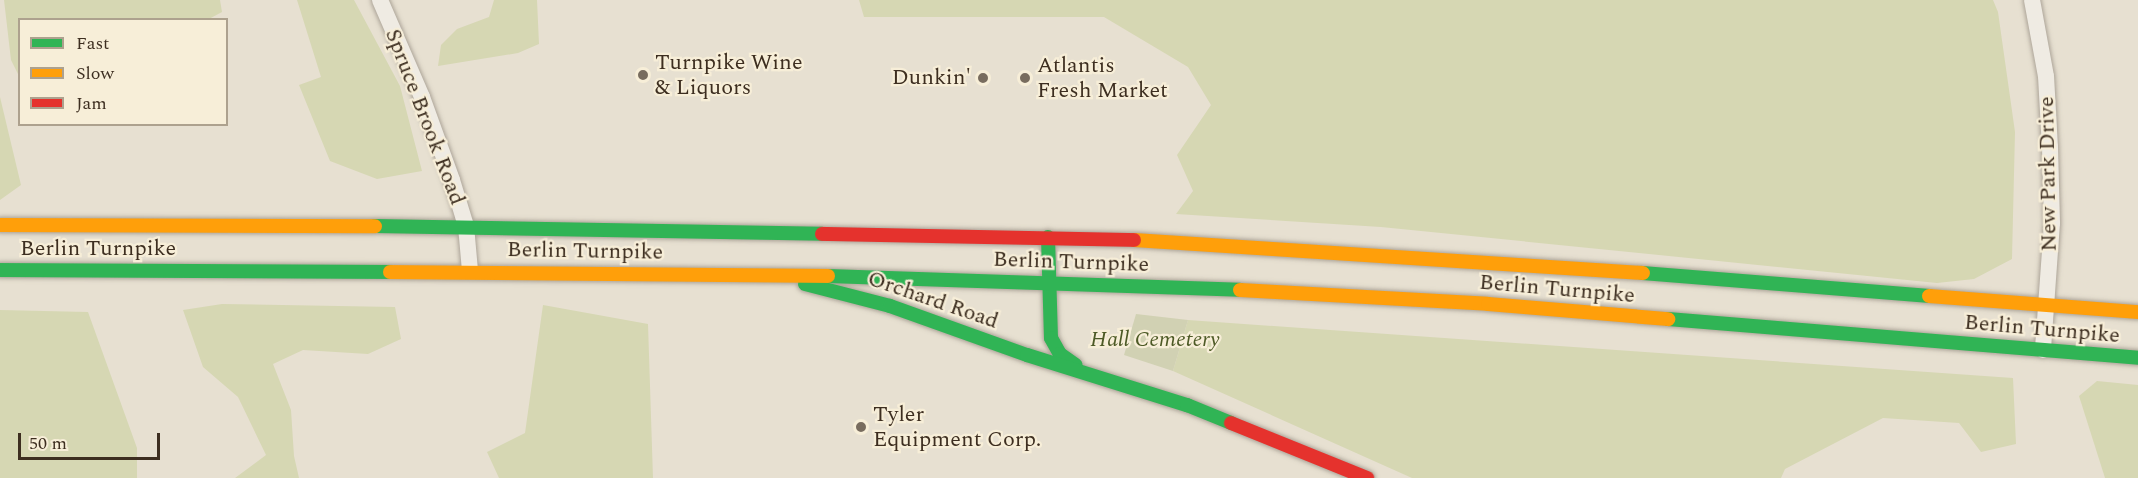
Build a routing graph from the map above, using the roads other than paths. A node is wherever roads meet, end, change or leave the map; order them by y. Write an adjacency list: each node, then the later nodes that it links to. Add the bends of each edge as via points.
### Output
1 (380, 0): 4 (street, Spruce Brook Road, via 438,139)
2 (2032, 0): 10 (street, New Park Drive, via 2046,76 2050,147 2052,223)
3 (0, 225): 4 (main road, Berlin Turnpike)
4 (466, 226): 5 (main road, Berlin Turnpike); 7 (street, Spruce Brook Road)
5 (1048, 237): 9 (main road, Orchard Road); 10 (main road, Berlin Turnpike, via 1383,253)
6 (0, 270): 7 (main road, Berlin Turnpike)
7 (470, 271): 8 (main road, Berlin Turnpike)
8 (755, 274): 9 (main road, Berlin Turnpike); 14 (main road, Orchard Road, via 843,292 1027,355)
9 (1048, 282): 12 (main road, Berlin Turnpike, via 1380,297); 14 (main road, Orchard Road, via 1051,338 1060,354)
10 (2047, 304): 11 (main road, Berlin Turnpike); 12 (street, New Park Drive)
11 (2138, 312)
12 (2043, 350): 13 (main road, Berlin Turnpike)
13 (2138, 358)
14 (1096, 374): 15 (main road, Orchard Road, via 1187,405)
15 (1367, 478)

